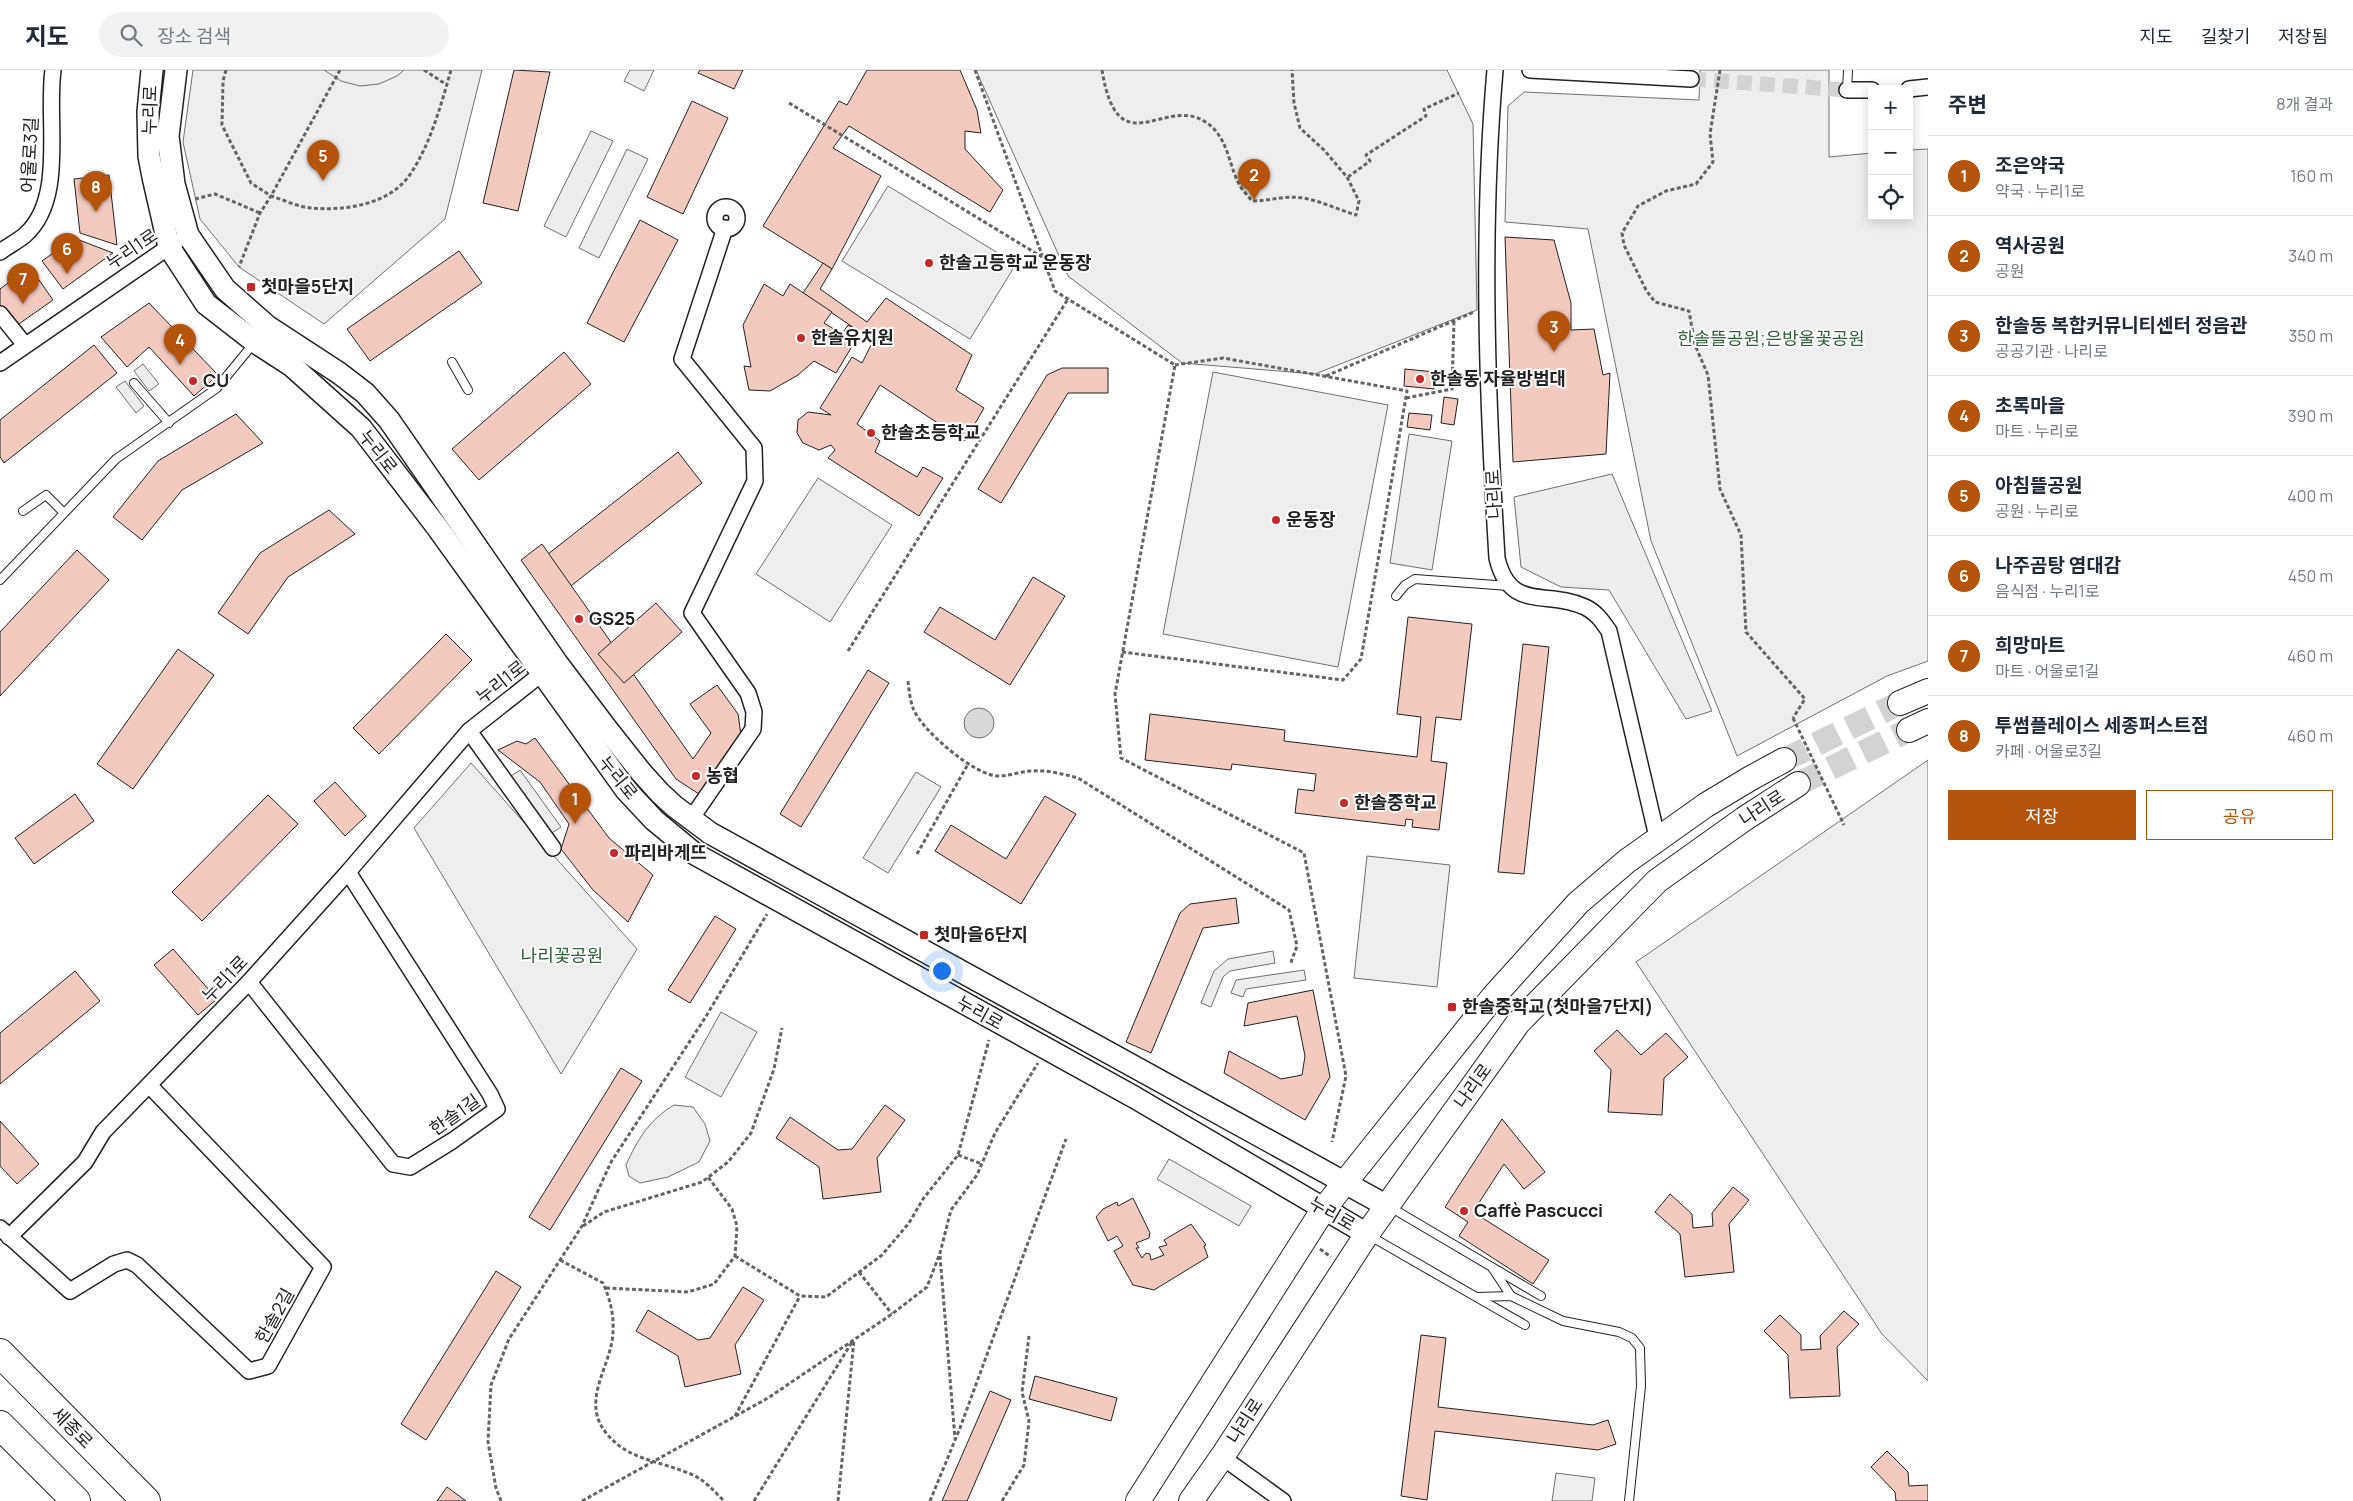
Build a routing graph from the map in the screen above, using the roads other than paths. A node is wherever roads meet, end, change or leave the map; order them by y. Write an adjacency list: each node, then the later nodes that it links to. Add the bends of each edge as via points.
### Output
1 (53, 70): 15 (street, 어울로3길, via 49,197 42,215 26,234)
2 (152, 70): 14 (street, 누리로, via 148,112 149,156)
3 (176, 70): 13 (street, 누리로, via 168,136 174,184)
4 (1495, 70): 27 (street, 나리로, via 1490,124 1487,280 1489,416 1498,558 1501,573)
5 (1530, 70): 7 (street)
6 (1848, 70): 10 (lane)
7 (1691, 79)
8 (1928, 87): 9 (street)
9 (1913, 89)
10 (1847, 90): 11 (street)
11 (1868, 90)
12 (725, 228): 35 (street, via 682,359 754,448 755,481 692,613 748,693 754,712 752,729)
13 (188, 235): 14 (street, 누리1로); 17 (street, 누리로)
14 (169, 246): 17 (street, 누리로, via 206,304); 18 (street, 누리1로)
15 (0, 252)
16 (0, 314): 18 (street)
17 (260, 334): 23 (lane, via 218,388); 29 (street, 누리로, via 361,428); 29 (street, 누리로, via 339,373 365,393 390,420)
18 (25, 345): 20 (street, 누리1로)
19 (452, 362): 22 (lane)
20 (0, 364)
21 (134, 383): 23 (lane)
22 (468, 390)
23 (169, 424): 25 (lane, via 116,460)
24 (23, 511): 25 (lane, via 46,495)
25 (64, 513): 26 (lane)
26 (0, 580)
27 (1509, 586): 28 (lane, via 1415,579); 36 (street, via 1524,594 1584,606 1599,617 1609,632)
28 (1396, 596)
29 (550, 668): 32 (street, 누리1로); 35 (street, 누리로, via 641,772); 43 (street, 누리로, via 626,790 654,820 695,854 1134,1097)
30 (1928, 691): 31 (main road)
31 (1900, 704)
32 (469, 731): 37 (street); 38 (street, 누리1로)
33 (1784, 760): 36 (main road, 나리로, via 1706,805)
34 (1798, 784): 42 (main road, 나리로, via 1657,881 1518,1023)
35 (691, 819): 41 (street, 누리로, via 710,833 972,979)
36 (1658, 841): 41 (main road, 나리로, via 1627,861 1571,910 1493,997)
37 (553, 848)
38 (348, 872): 39 (street, 누리1로); 39 (street, 한솔1길, via 497,1108 410,1167 393,1164)
39 (249, 982): 40 (street, 누리1로)
40 (149, 1085): 44 (street, 누리1로, via 103,1132 85,1162); 44 (street, 한솔2길, via 323,1267 268,1366 249,1371 137,1265 127,1260 114,1264 70,1291)
41 (1344, 1182): 42 (street, 누리로); 43 (main road, 나리로)
42 (1387, 1206): 45 (main road, 나리로); 46 (lane)
43 (1324, 1210): 45 (street, 누리로); 56 (main road, 나리로)
44 (4, 1232)
45 (1366, 1234): 49 (lane); 53 (main road, 나리로)
46 (1492, 1267): 47 (lane); 48 (lane)
47 (1511, 1296): 49 (lane); 59 (lane, via 1563,1321 1619,1332 1632,1338 1640,1348 1641,1386)
48 (1541, 1296)
49 (1477, 1297): 50 (lane)
50 (1525, 1325)
51 (0, 1353): 55 (highway, 세종로)
52 (0, 1424): 54 (highway)
53 (1222, 1457): 57 (main road, 나리로); 58 (street, 나리로)
54 (76, 1501)
55 (146, 1501)
56 (1138, 1501)
57 (1191, 1501)
58 (1283, 1501)
59 (1629, 1501)

